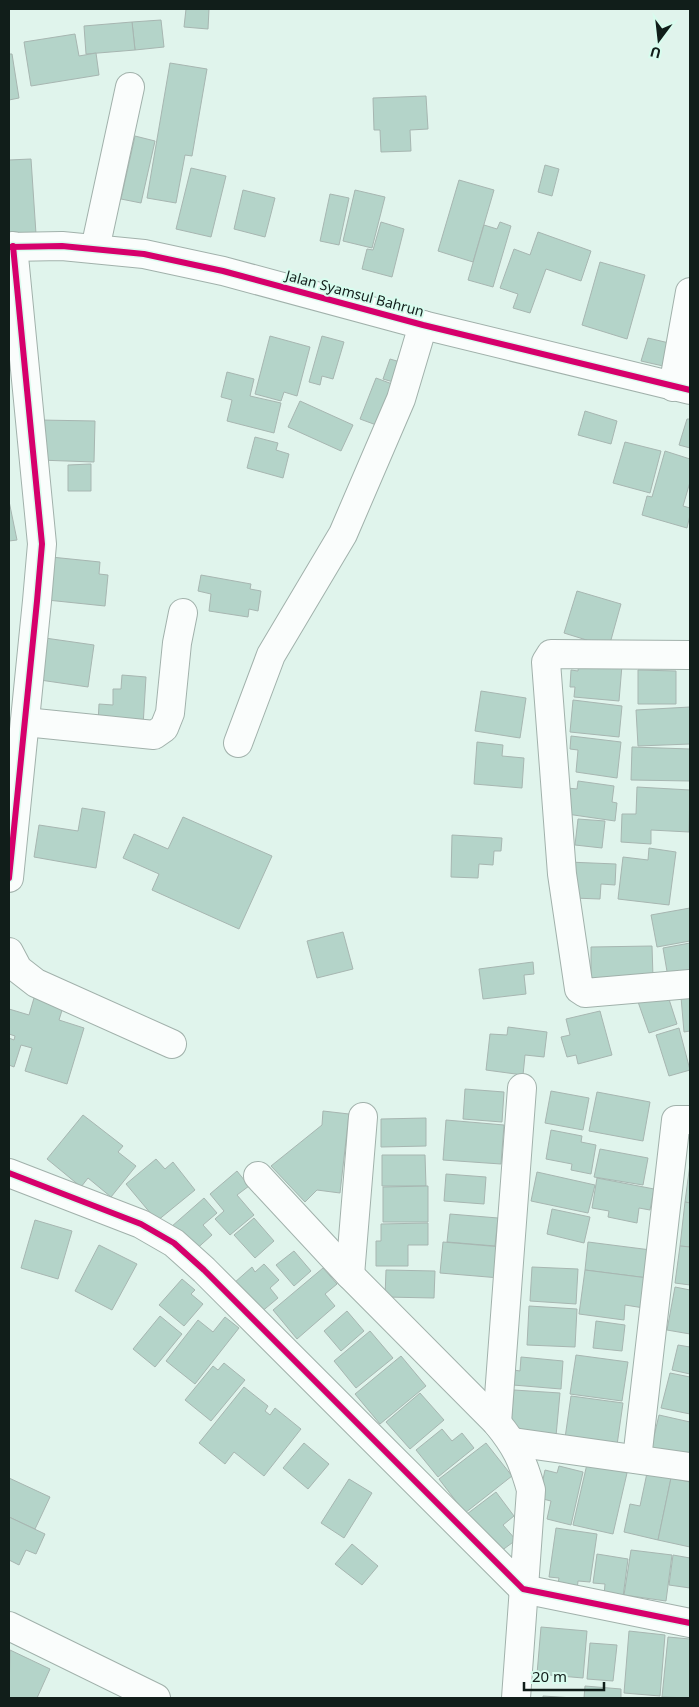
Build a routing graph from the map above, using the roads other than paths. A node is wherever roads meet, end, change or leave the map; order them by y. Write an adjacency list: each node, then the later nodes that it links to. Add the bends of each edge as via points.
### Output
1 (130, 87): 3 (street)
2 (11, 246): 3 (street, Jalan Syamsul Bahrun); 9 (street, via 42,544)
3 (95, 249): 5 (street, Jalan Syamsul Bahrun, via 144,254 223,271)
4 (690, 292): 6 (street)
5 (423, 324): 6 (street, Jalan Syamsul Bahrun); 10 (street, via 401,399 343,534 271,655)
6 (682, 388)
7 (183, 612): 9 (street, via 170,713 159,732 154,735)
8 (690, 655): 13 (street, via 551,654 546,662 562,874 578,989 586,992)
9 (25, 722): 11 (street)
10 (238, 743)
11 (9, 878)
12 (9, 952): 14 (street, via 18,969 36,983)
13 (690, 984)
14 (172, 1044)
15 (522, 1088): 21 (street)
16 (362, 1117): 20 (street)
17 (690, 1120): 22 (street, via 676,1120)
18 (9, 1173): 24 (street, via 141,1224 174,1243)
19 (258, 1176): 20 (street)
20 (350, 1275): 21 (street)
21 (505, 1433): 22 (street); 24 (street, via 524,1464 531,1490)
22 (637, 1458): 23 (street)
23 (690, 1467)
24 (523, 1589): 25 (street); 28 (street)
25 (690, 1623)
26 (9, 1626): 27 (street)
27 (156, 1698)
28 (516, 1698)

